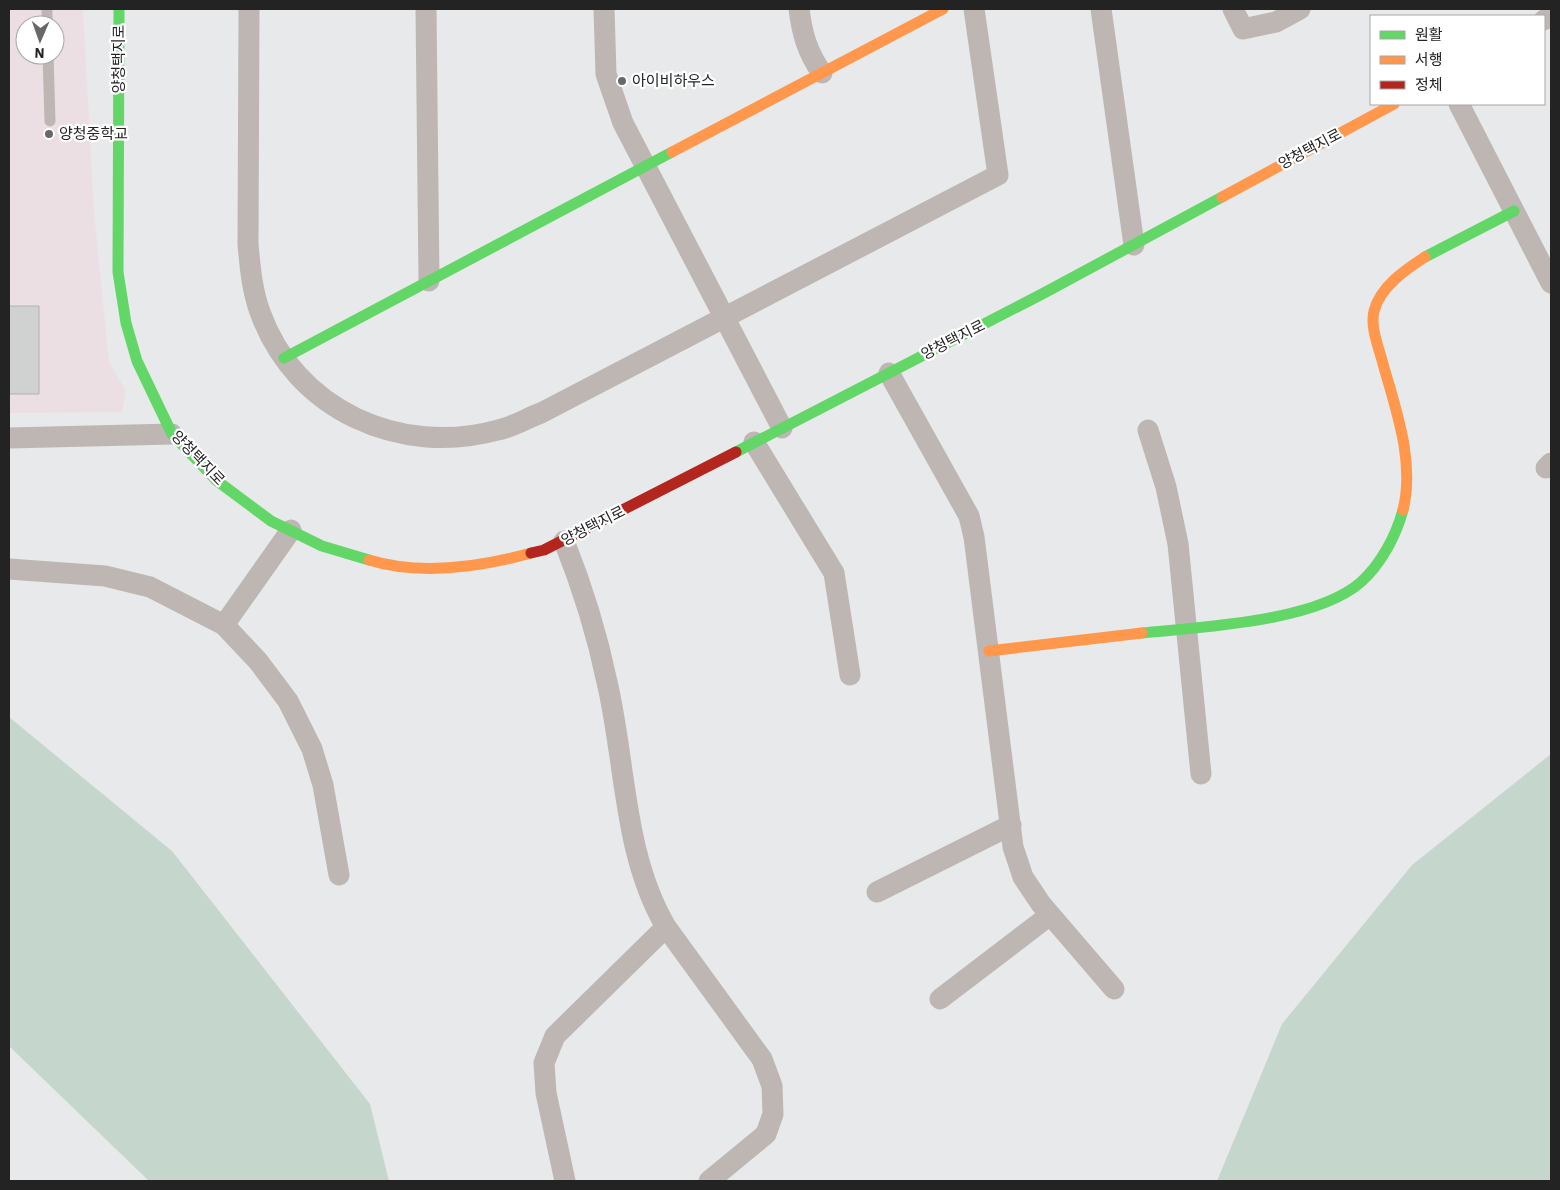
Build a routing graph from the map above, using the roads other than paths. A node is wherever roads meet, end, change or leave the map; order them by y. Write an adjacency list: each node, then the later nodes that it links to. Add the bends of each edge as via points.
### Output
1 (118, 9): 26 (street, 양청택지로, via 118,272 126,323 137,362)
2 (249, 9): 22 (street, via 250,273 260,312)
3 (426, 9): 19 (street)
4 (604, 9): 16 (street, via 606,74 623,122)
5 (799, 9): 12 (street, via 803,37)
6 (943, 9): 12 (street)
7 (974, 9): 21 (street, via 998,175)
8 (1101, 9): 18 (street)
9 (1233, 9): 10 (street, via 1243,29 1276,22)
10 (1300, 9)
11 (48, 65): 15 (lane)
12 (822, 73): 16 (street)
13 (1392, 105): 18 (street, 양청택지로)
14 (1460, 105): 17 (street)
15 (50, 122)
16 (646, 166): 19 (street); 21 (street)
17 (1514, 210): 20 (street); 33 (street, via 1399,273 1381,294 1374,312 1374,330 1407,464 1406,493 1399,524 1377,561 1360,582 1325,602 1291,613)
18 (1134, 245): 23 (street, 양청택지로)
19 (429, 281): 22 (street)
20 (1551, 283)
21 (724, 317): 22 (street, via 540,413 500,430 469,436 435,438 401,434 365,424 306,384); 24 (street)
22 (284, 358)
23 (889, 373): 24 (street, 양청택지로); 34 (street, via 969,516)
24 (782, 428): 28 (street, 양청택지로)
25 (1148, 430): 33 (street, via 1166,487 1178,544)
26 (172, 434): 27 (street); 29 (street, 양청택지로, via 216,480 271,521)
27 (9, 438)
28 (754, 442): 30 (street, 양청택지로); 35 (street, via 834,573)
29 (291, 530): 30 (street, 양청택지로, via 322,546 366,559 416,568 498,562 544,550); 32 (street)
30 (564, 541): 41 (street, via 578,577 608,682 642,878)
31 (9, 569): 32 (street, via 105,576 150,587)
32 (224, 625): 38 (street, via 258,661 288,701 312,749 323,786)
33 (1187, 628): 34 (street); 36 (street)
34 (989, 651): 37 (street)
35 (850, 675)
36 (1201, 774)
37 (1011, 825): 39 (street); 40 (street, via 1013,847 1022,877)
38 (340, 875)
39 (877, 892)
40 (1050, 915): 42 (street); 43 (street)
41 (666, 927): 44 (street, via 555,1036 544,1063 546,1092); 45 (street, via 762,1060 772,1086 773,1114 766,1134)
42 (1114, 989)
43 (940, 999)
44 (565, 1181)
45 (709, 1181)

